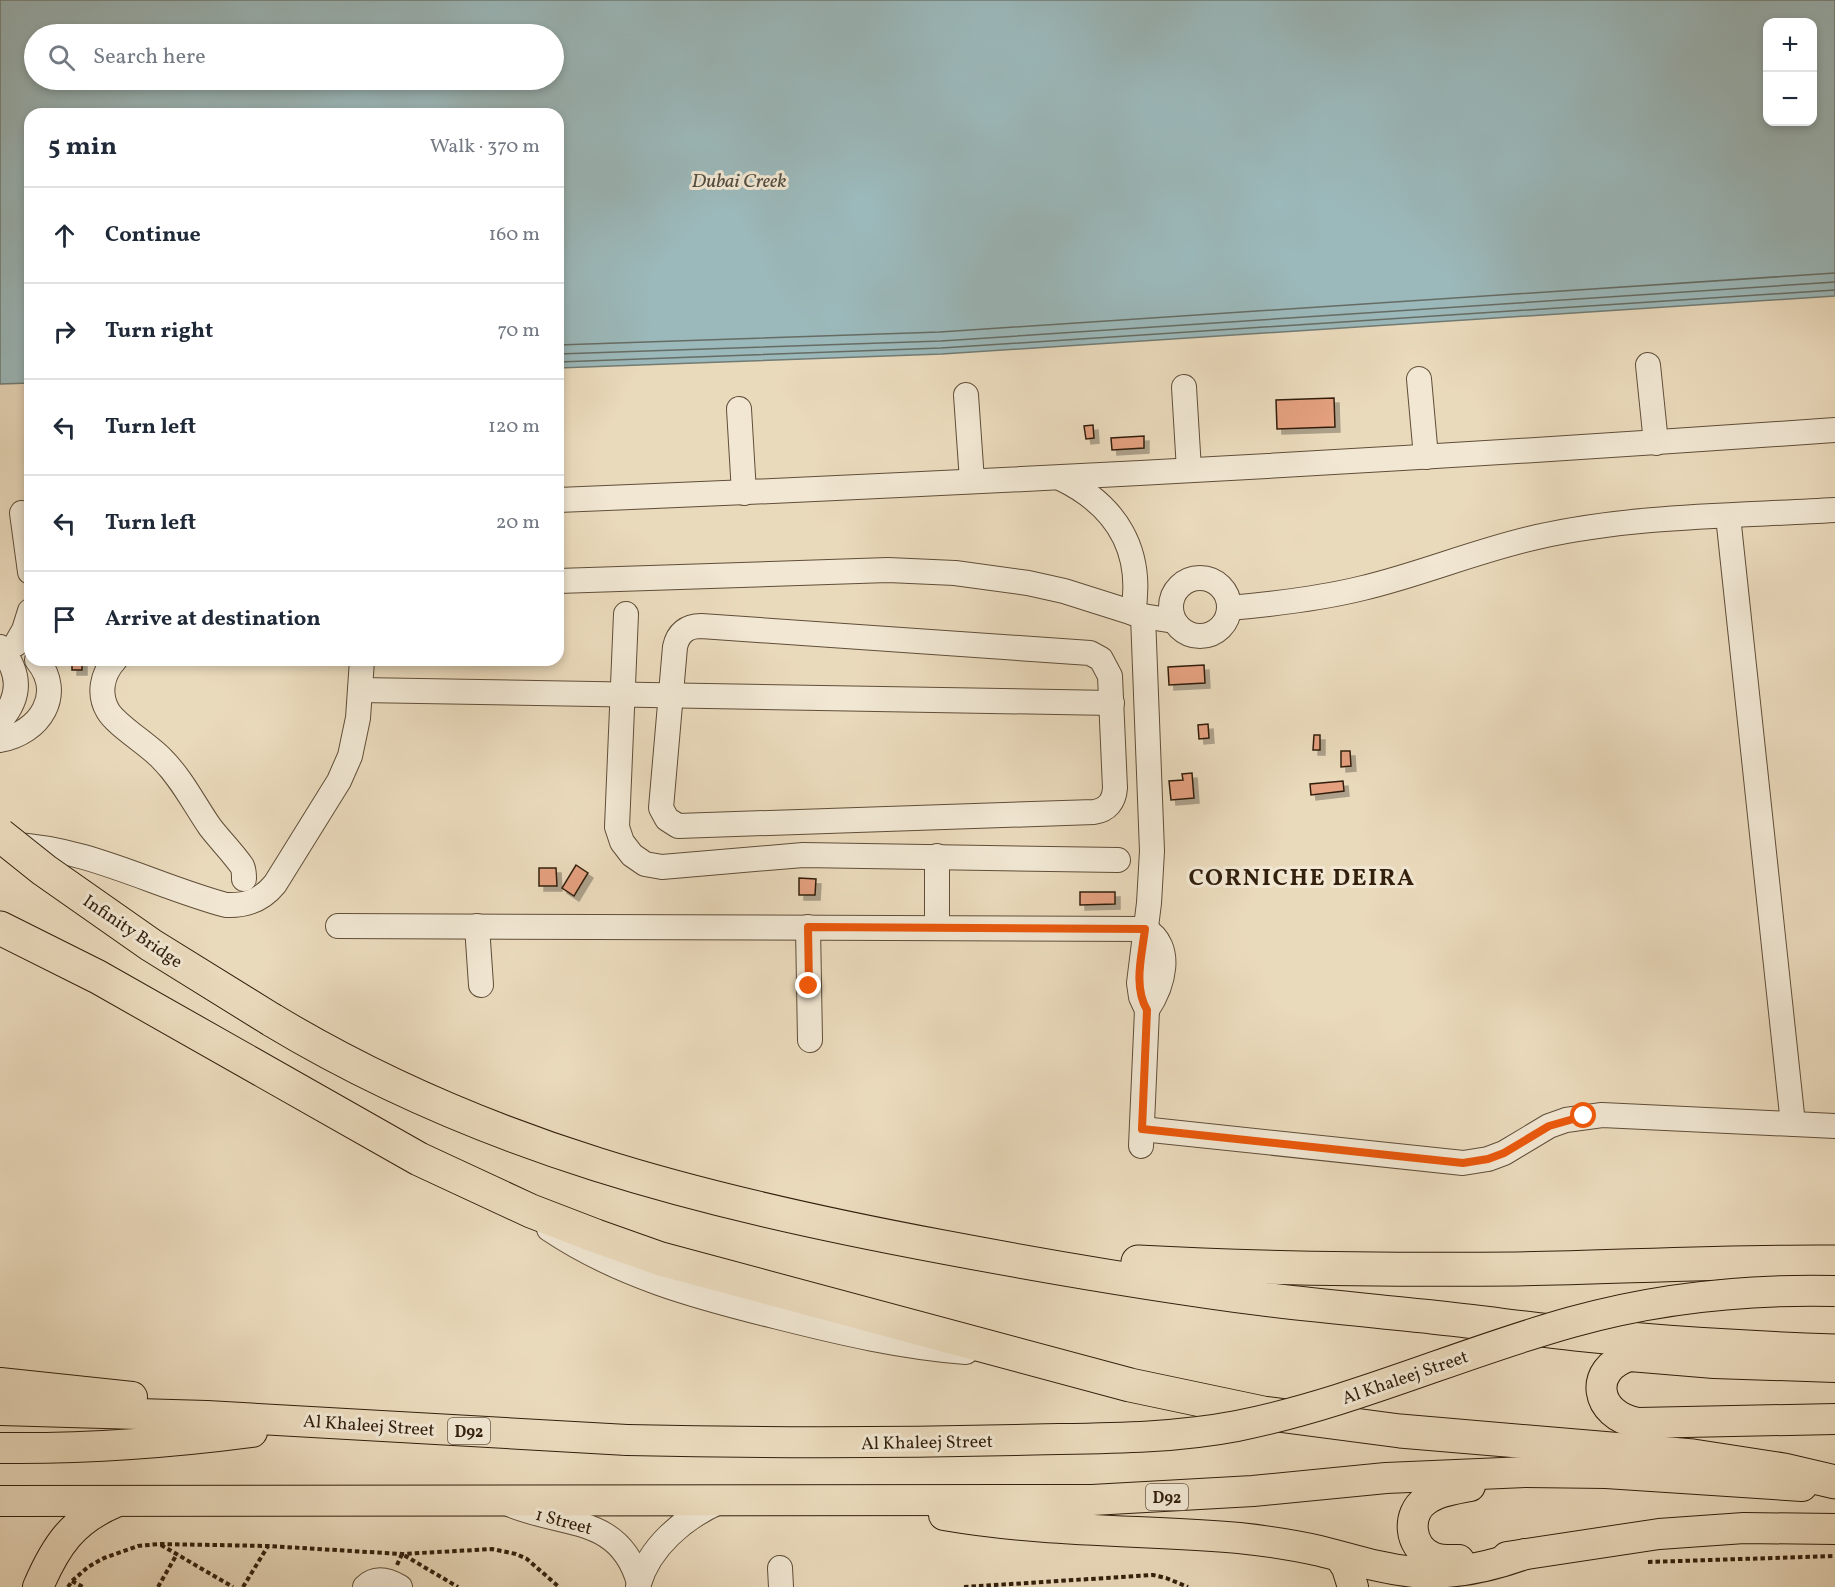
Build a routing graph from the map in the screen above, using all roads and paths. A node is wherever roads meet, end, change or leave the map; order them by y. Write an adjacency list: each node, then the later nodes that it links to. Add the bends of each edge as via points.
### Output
1 (1648, 365): 7 (street)
2 (1419, 379): 8 (street)
3 (1184, 387): 9 (street)
4 (966, 395): 11 (street)
5 (739, 409): 12 (street)
6 (1835, 430): 7 (street)
7 (1656, 442): 8 (street)
8 (1426, 457): 9 (street)
9 (1189, 470): 10 (street)
10 (1060, 477): 11 (street); 21 (street, via 1095,499 1121,531 1133,561)
11 (972, 481): 12 (street)
12 (744, 493): 13 (street)
13 (564, 500)
14 (1835, 510): 16 (street)
15 (17, 513): 17 (street)
16 (1728, 516): 19 (street, via 1652,519 1576,530 1502,546 1364,588 1297,601); 47 (street)
17 (24, 545)
18 (564, 581): 21 (street, via 919,570 1028,583)
19 (1229, 608): 22 (street, via 1218,630 1202,637 1186,633); 22 (street, via 1218,584 1192,579 1173,595)
20 (626, 614): 29 (street)
21 (1138, 614): 22 (street); 44 (street, via 1152,851)
22 (1173, 621)
23 (24, 630): 24 (street)
24 (11, 646): 32 (street, via 17,684 13,704)
25 (42, 666): 33 (street, via 48,682 48,700 41,716 30,729)
26 (111, 666): 38 (street, via 103,682 108,711 176,775 209,826 244,868)
27 (362, 666): 28 (street)
28 (360, 690): 29 (street); 35 (street, via 355,737 339,781 275,884 254,901 226,905 64,852)
29 (622, 695): 30 (street); 36 (street, via 617,827 626,849 645,864 670,867 803,855)
30 (671, 696): 31 (street); 31 (street, via 677,641 689,627 701,626 1084,651 1096,655 1108,670); 31 (street, via 662,808 672,823 685,826 1099,811 1109,805 1114,794)
31 (1112, 703)
32 (0, 721)
33 (0, 740)
34 (0, 835): 49 (highway, Infinity Bridge, bridge, via 151,945 322,1051 438,1106 552,1151 669,1187)
35 (0, 845)
36 (937, 856): 37 (street); 42 (street)
37 (1118, 860)
38 (244, 879)
39 (338, 926): 40 (street)
40 (477, 926): 41 (street); 45 (street)
41 (808, 927): 42 (street); 46 (street)
42 (937, 927): 44 (street)
43 (0, 928): 61 (highway, via 98,977 409,1153 504,1199 596,1236 727,1278 1141,1387 1263,1413 1400,1431 1693,1456)
44 (1145, 929): 47 (street, via 1139,983 1147,1010 1141,1137 1463,1163 1504,1153 1549,1126 1584,1116)
45 (481, 985)
46 (810, 1040)
47 (1792, 1124): 48 (street)
48 (1835, 1126)
49 (938, 1246): 50 (highway, via 1100,1260 1280,1267 1516,1269); 52 (highway, via 1179,1287 1337,1308 1650,1341)
50 (1835, 1262)
51 (1835, 1291): 58 (main road, Al Khaleej Street / D92, bridge, via 1707,1295 1617,1310 1306,1409 1197,1432 1124,1438 850,1443 627,1440)
52 (1835, 1351)
53 (1835, 1367): 57 (main road, via 1630,1356 1608,1369 1602,1386 1611,1412 1638,1423)
54 (0, 1383): 56 (main road, via 113,1394)
55 (0, 1410): 56 (main road, Al Khaleej Street)
56 (207, 1416): 58 (main road, Al Khaleej Street)
57 (1835, 1419)
58 (311, 1421): 59 (main road, via 152,1444)
59 (0, 1448)
60 (1526, 1472): 62 (main road, D92, via 1627,1474); 65 (main road, D92, via 1386,1478 1172,1497); 72 (main road, via 1428,1498 1416,1512 1412,1529 1418,1546 1440,1560)
61 (1835, 1482)
62 (1835, 1488)
63 (498, 1500): 64 (main road, D92); 67 (main road); 77 (street, 1 Street, via 610,1537 631,1562)
64 (722, 1500): 65 (main road, D92); 77 (street, 1 Street, via 692,1516 666,1539)
65 (875, 1500): 74 (main road, via 924,1512 1007,1524 1238,1538 1293,1545)
66 (0, 1501): 67 (main road)
67 (117, 1501): 78 (main road, via 75,1527 53,1553)
68 (1835, 1529): 72 (main road, via 1701,1530)
69 (159, 1544): 70 (path); 71 (path); 76 (path, via 138,1546 104,1558)
70 (268, 1546): 83 (path); 86 (path, via 402,1554 504,1550 526,1559)
71 (177, 1554): 81 (path); 82 (path)
72 (1526, 1554): 74 (main road, via 1482,1567 1437,1572 1392,1569)
73 (1835, 1556): 75 (path)
74 (1340, 1557): 89 (main road)
75 (1646, 1562)
76 (72, 1581): 79 (path); 80 (path)
77 (638, 1585)
78 (38, 1587)
79 (68, 1587)
80 (83, 1587)
81 (158, 1587)
82 (233, 1587)
83 (243, 1587)
84 (365, 1587): 85 (street, via 369,1582 384,1580)
85 (400, 1587)
86 (559, 1587)
87 (964, 1587): 88 (path, via 1153,1575)
88 (1188, 1587)
89 (1353, 1587)

